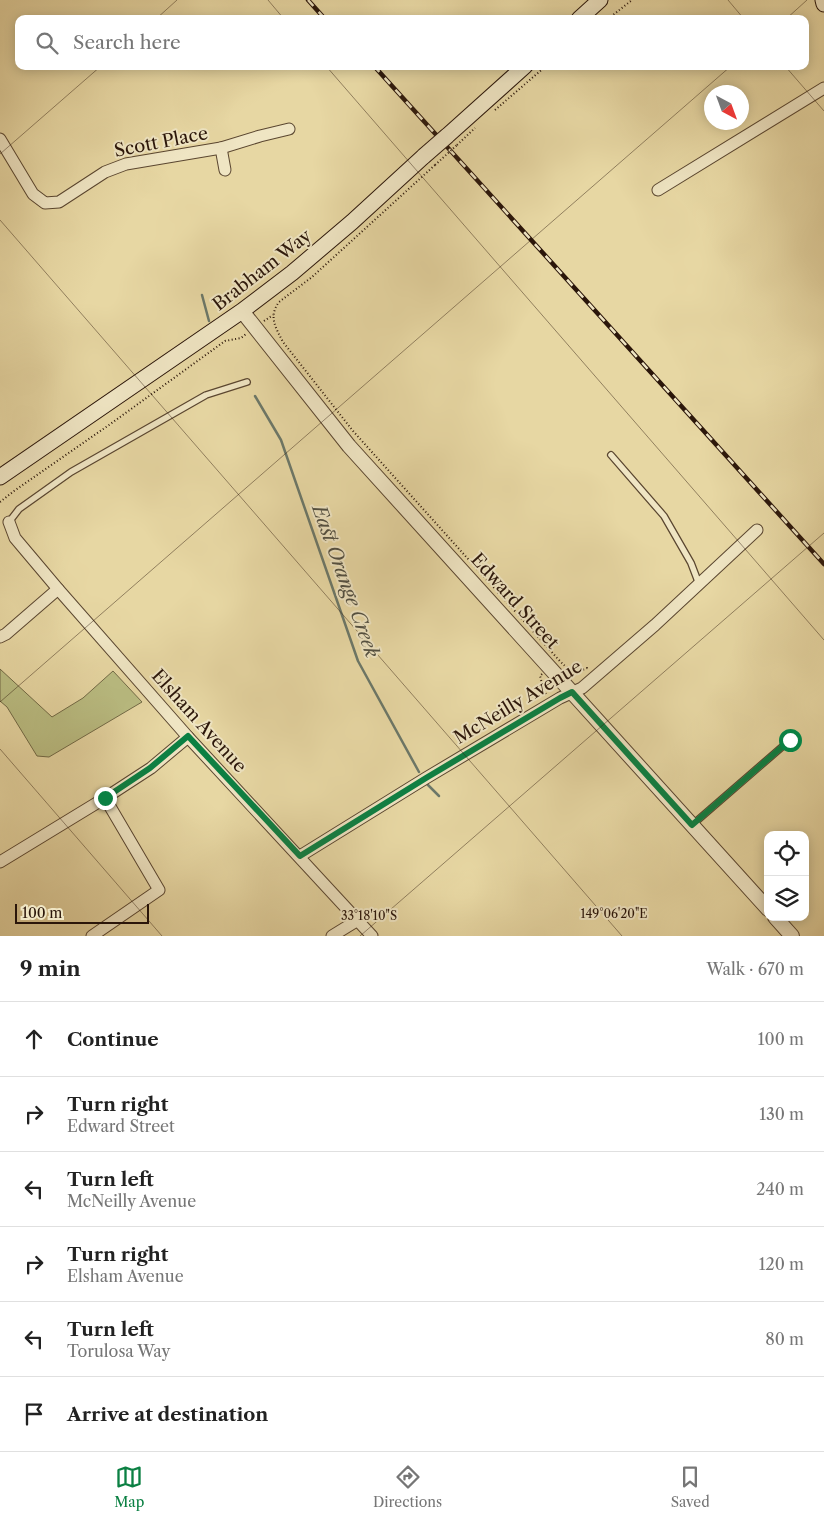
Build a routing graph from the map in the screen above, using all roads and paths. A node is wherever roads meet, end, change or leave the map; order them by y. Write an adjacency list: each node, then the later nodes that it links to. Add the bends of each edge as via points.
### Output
1 (600, 0): 5 (main road)
2 (632, 0): 6 (path)
3 (822, 0): 4 (main road)
4 (824, 4)
5 (583, 15)
6 (613, 15)
7 (521, 70): 14 (main road, Brabham Way)
8 (541, 70): 10 (path)
9 (824, 88): 18 (street)
10 (489, 115)
11 (476, 127): 14 (path)
12 (288, 129): 15 (street, Scott Place)
13 (0, 139): 15 (street, Scott Place, via 33,194 44,203 59,202 105,172 126,164)
14 (452, 140): 16 (main road, Brabham Way, bridge); 16 (path, bridge)
15 (221, 148): 17 (street, Scott Place)
16 (430, 161): 19 (main road, Brabham Way); 20 (path, via 319,271 279,302)
17 (225, 170)
18 (658, 190)
19 (242, 311): 21 (street, Edward Street); 24 (main road, Brabham Way)
20 (273, 315): 21 (path); 31 (path, via 283,342 353,431 565,666 580,671 587,668)
21 (255, 328): 25 (path, via 241,338 225,340); 32 (street, Edward Street, via 349,446)
22 (247, 382): 26 (lane, via 206,395 71,472 20,509)
23 (611, 454): 28 (lane, via 664,516 688,557)
24 (0, 477)
25 (0, 502)
26 (9, 522): 29 (street, Elsham Avenue, via 15,538)
27 (757, 530): 28 (street, McNeilly Avenue)
28 (699, 584): 31 (street, McNeilly Avenue)
29 (58, 590): 30 (street); 33 (street, Elsham Avenue)
30 (0, 637)
31 (594, 678): 32 (street, McNeilly Avenue)
32 (572, 692): 36 (street, Edward Street); 37 (street, McNeilly Avenue)
33 (188, 736): 35 (street, via 150,768); 37 (street, Elsham Avenue)
34 (790, 740): 36 (lane)
35 (105, 798): 38 (street); 42 (street, via 159,890)
36 (692, 825): 39 (street, Edward Street)
37 (300, 856): 40 (street, Elsham Avenue)
38 (0, 862)
39 (764, 905)
40 (358, 920): 43 (street); 44 (street, Elsham Avenue)
41 (779, 921): 45 (street)
42 (92, 936)
43 (332, 936)
44 (372, 936)
45 (792, 936)

